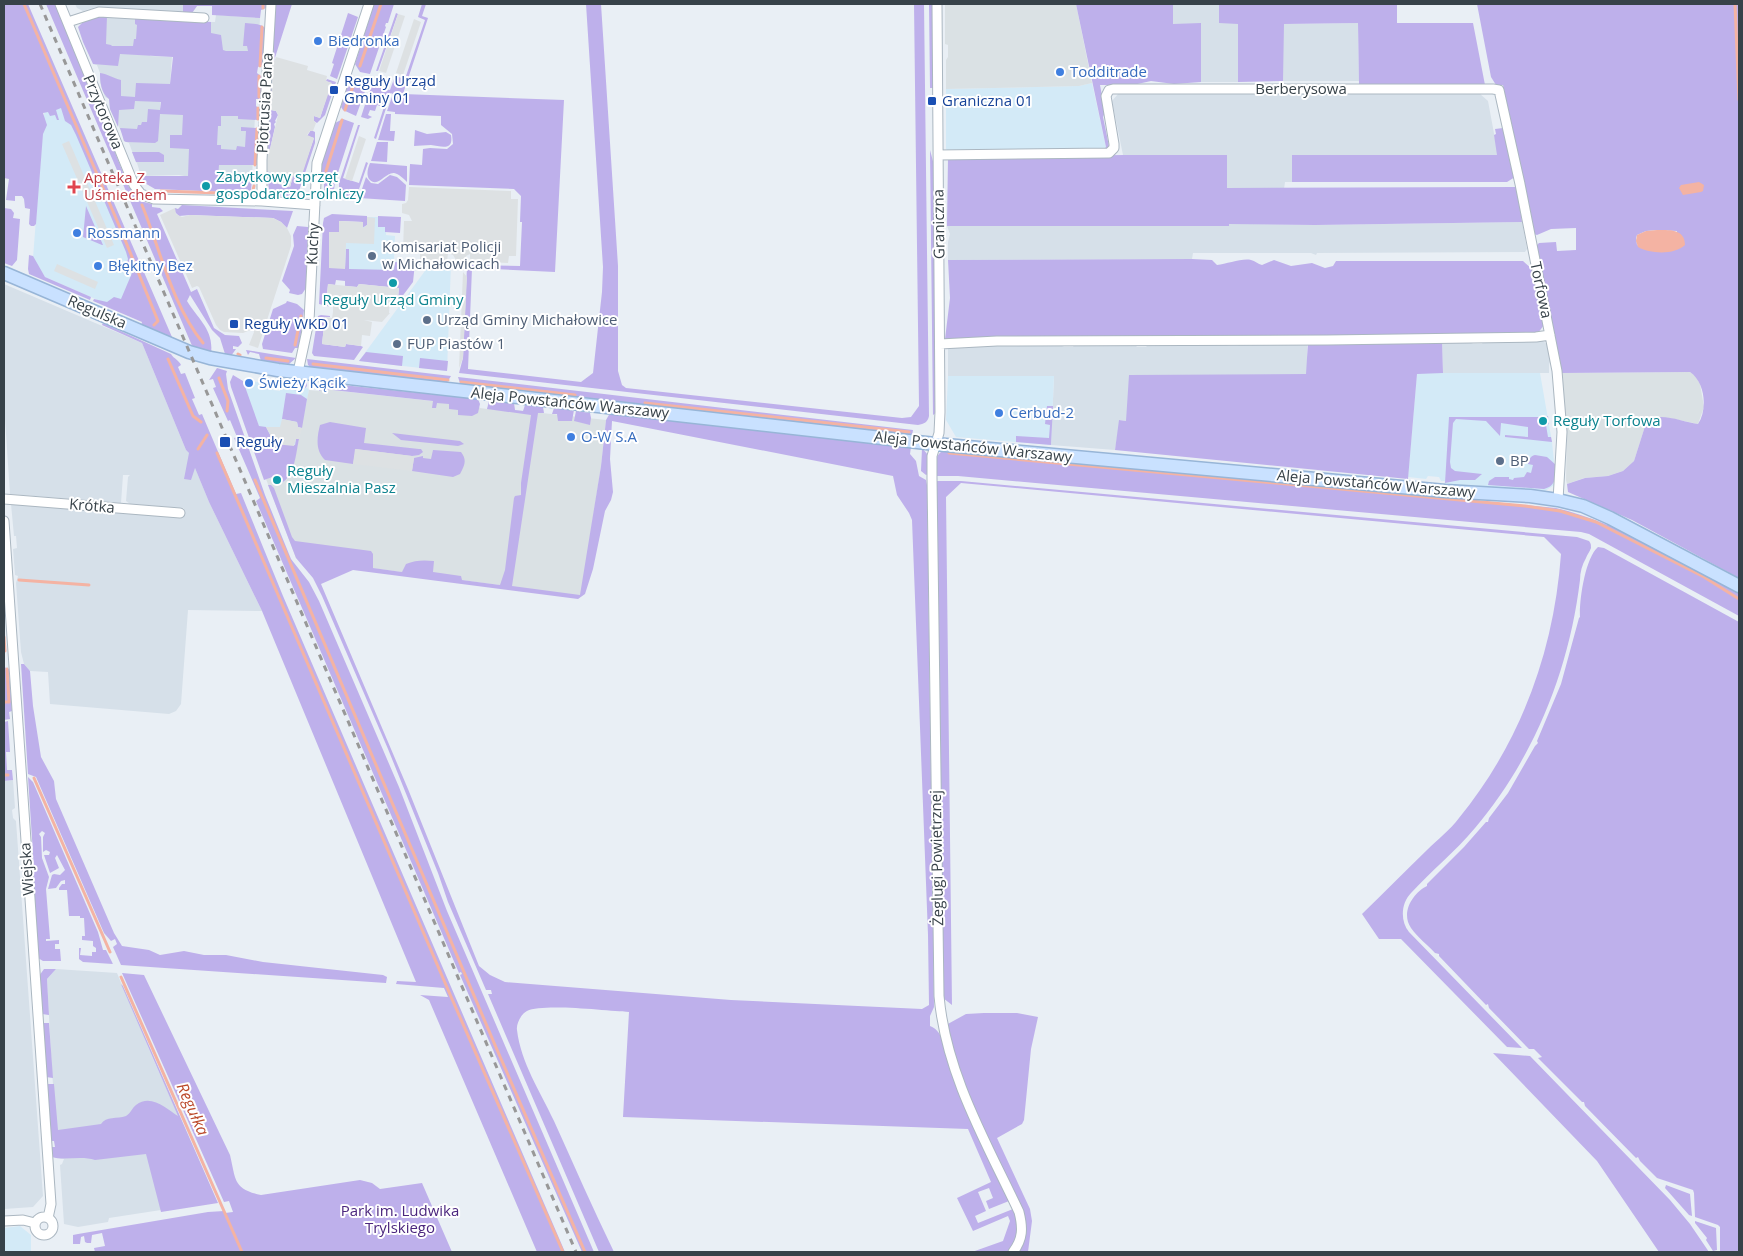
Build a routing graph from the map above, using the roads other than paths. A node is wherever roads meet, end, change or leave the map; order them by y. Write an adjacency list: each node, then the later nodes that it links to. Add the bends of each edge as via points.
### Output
1 (60, 4): 6 (street, Przytorowa)
2 (271, 4): 9 (street, Piotrusia Pana)
3 (369, 4): 10 (street, Kuchy, via 318,158)
4 (937, 4): 8 (street, Graniczna)
5 (204, 18): 6 (street, via 99,12)
6 (68, 22): 9 (street, Przytorowa, via 140,193 156,199)
7 (1493, 88): 8 (street, Berberysowa, via 1109,90 1106,96 1114,148 1108,153); 12 (street, Torfowa, via 1501,91)
8 (938, 155): 13 (street, Graniczna)
9 (262, 201): 10 (street, Przytorowa)
10 (315, 205): 15 (street, Kuchy, via 308,321)
11 (4, 273): 14 (street, Regulska)
12 (1550, 335): 13 (street); 18 (street, Torfowa, via 1557,371 1562,432)
13 (940, 344): 16 (street, Graniczna, via 940,421)
14 (189, 352): 15 (street, Aleja Powstańców Warszawy)
15 (298, 372): 16 (street, Aleja Powstańców Warszawy)
16 (935, 444): 18 (street, Aleja Powstańców Warszawy); 25 (street, Żeglugi Powietrznej, via 932,478 938,996 945,1036 962,1089 1019,1212 1022,1234)
17 (4, 499): 19 (street, Krótka)
18 (1558, 500): 21 (street, Aleja Powstańców Warszawy, via 1583,506 1610,518)
19 (180, 513)
20 (4, 521): 22 (street, Wiejska, via 51,1204)
21 (1739, 586)
22 (48, 1218): 24 (street, via 40,1217); 24 (street, via 53,1226 48,1235 38,1233)
23 (4, 1221): 24 (street)
24 (35, 1223)
25 (1013, 1252)

